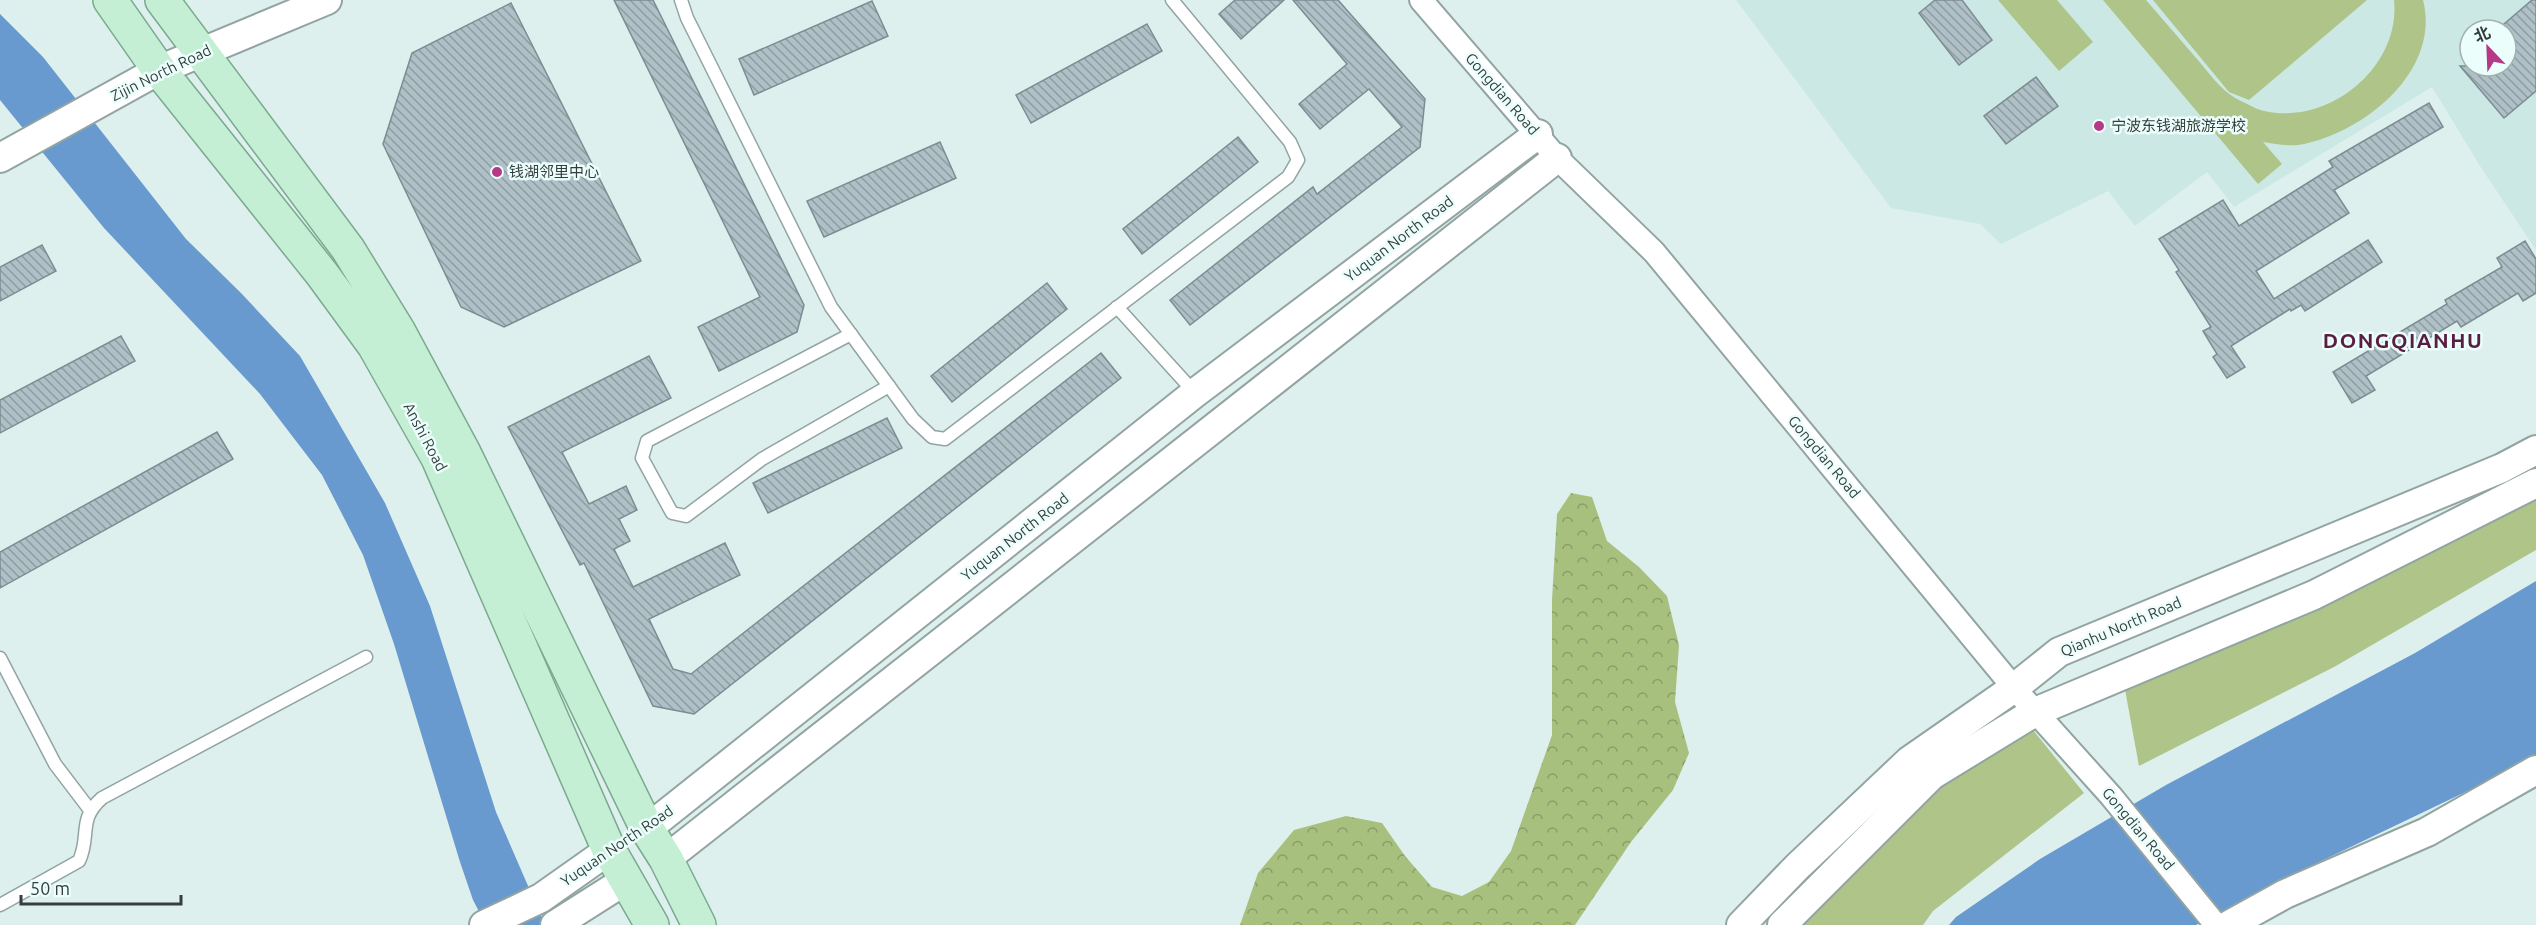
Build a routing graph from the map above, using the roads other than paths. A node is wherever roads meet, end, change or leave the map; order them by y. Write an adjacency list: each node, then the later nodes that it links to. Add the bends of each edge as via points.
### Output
1 (110, 0): 8 (main road, Anshi Road)
2 (162, 0): 7 (main road, Anshi Road)
3 (327, 0): 7 (street, Zijin North Road)
4 (681, 0): 13 (lane, via 825,296)
5 (1172, 0): 12 (lane, via 1290,142 1298,160 1288,177)
6 (1421, 0): 9 (street, Gongdian Road)
7 (200, 53): 8 (street, Zijin North Road); 24 (main road, Anshi Road, via 348,249 399,332 468,462)
8 (159, 70): 10 (street, Zijin North Road); 25 (main road, Anshi Road, via 374,345 438,458)
9 (1538, 134): 11 (street, Gongdian Road); 15 (street, Yuquan North Road)
10 (9, 153)
11 (1557, 158): 20 (street, Gongdian Road, via 1654,252); 26 (street)
12 (1117, 308): 14 (lane, via 945,439 932,437); 15 (lane)
13 (851, 334): 14 (lane); 14 (lane, via 647,441 642,458 672,513 686,516 762,459)
14 (889, 386)
15 (1195, 393): 24 (street, Yuquan North Road)
16 (2536, 450): 20 (street, Qianhu North Road, via 2502,468 2059,652)
17 (2536, 483): 21 (street, via 2314,595)
18 (366, 657): 23 (lane, via 102,798)
19 (0, 658): 23 (lane, via 55,764)
20 (2014, 688): 21 (street, Gongdian Road); 34 (street, Qianhu North Road, via 1909,761)
21 (2035, 712): 29 (street, Gongdian Road); 35 (street, via 1932,775)
22 (2536, 770): 29 (street, via 2427,832)
23 (90, 810): 28 (lane, via 79,861)
24 (647, 829): 25 (main road, Yuquan North Road); 26 (main road, Anshi Road)
25 (609, 850): 27 (main road, Anshi Road); 30 (street, Yuquan North Road, via 541,898)
26 (666, 859): 27 (main road); 33 (main road, Anshi Road)
27 (626, 880): 31 (street); 32 (main road, Anshi Road)
28 (0, 905)
29 (2217, 920)
30 (484, 925)
31 (555, 925)
32 (652, 925)
33 (699, 925)
34 (1741, 925)
35 (1782, 925)

